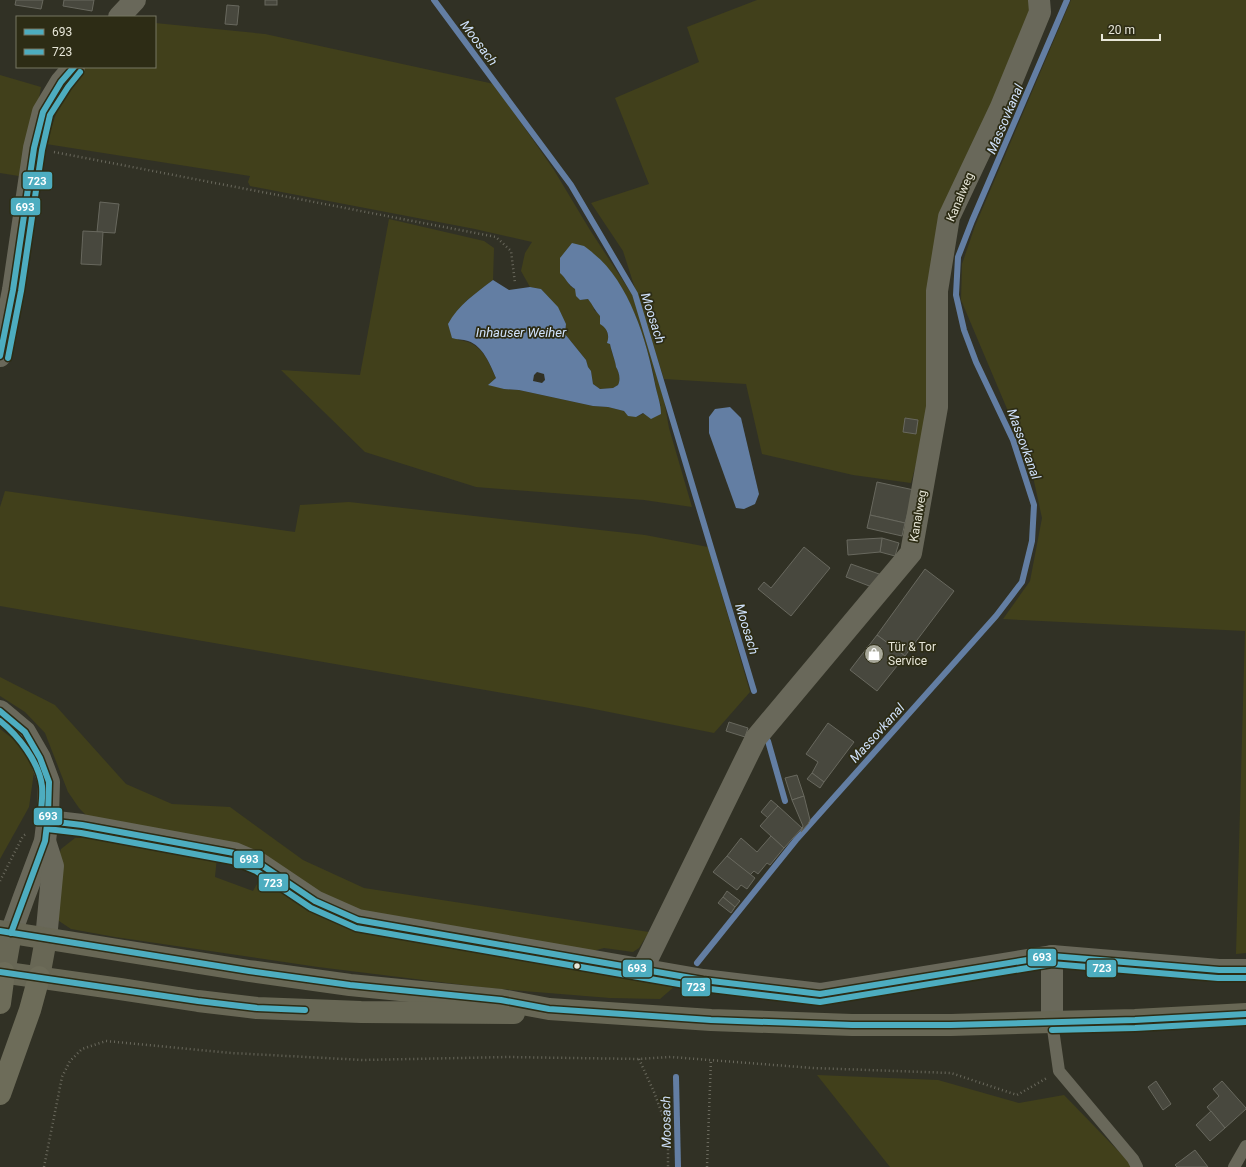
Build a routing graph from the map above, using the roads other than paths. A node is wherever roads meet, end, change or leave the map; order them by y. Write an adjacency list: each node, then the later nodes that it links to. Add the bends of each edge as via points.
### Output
1 (135, 0): 3 (street)
2 (1039, 0): 11 (street, Kanalweg, via 1040,12 1001,107 950,218 937,291 937,407 911,553 756,738)
3 (120, 16)
4 (73, 68): 5 (street, via 61,82 43,112 34,148 13,290)
5 (0, 356)
6 (0, 711): 7 (street, via 25,732 40,758 49,782)
7 (47, 831): 8 (street, via 24,897); 9 (street, via 53,866); 11 (street, via 82,825 234,853 260,864 315,901 358,920)
8 (6, 932): 9 (main road); 13 (main road)
9 (46, 939): 14 (main road); 16 (main road, via 249,971 350,985 500,1000)
10 (1052, 956): 11 (street, via 820,994); 12 (street, via 1218,970); 18 (street)
11 (642, 970)
12 (1246, 970)
13 (2, 972): 14 (main road); 15 (highway)
14 (39, 977): 16 (main road, via 257,1008 466,1014 516,1014); 20 (highway)
15 (0, 1003)
16 (549, 1009): 18 (main road, via 711,1020 844,1025)
17 (1246, 1014): 18 (main road)
18 (1052, 1022): 22 (lane, via 1059,1071)
19 (0, 1090): 20 (highway)
20 (0, 1094)
21 (1246, 1146): 23 (lane)
22 (1138, 1167)
23 (1234, 1167)

